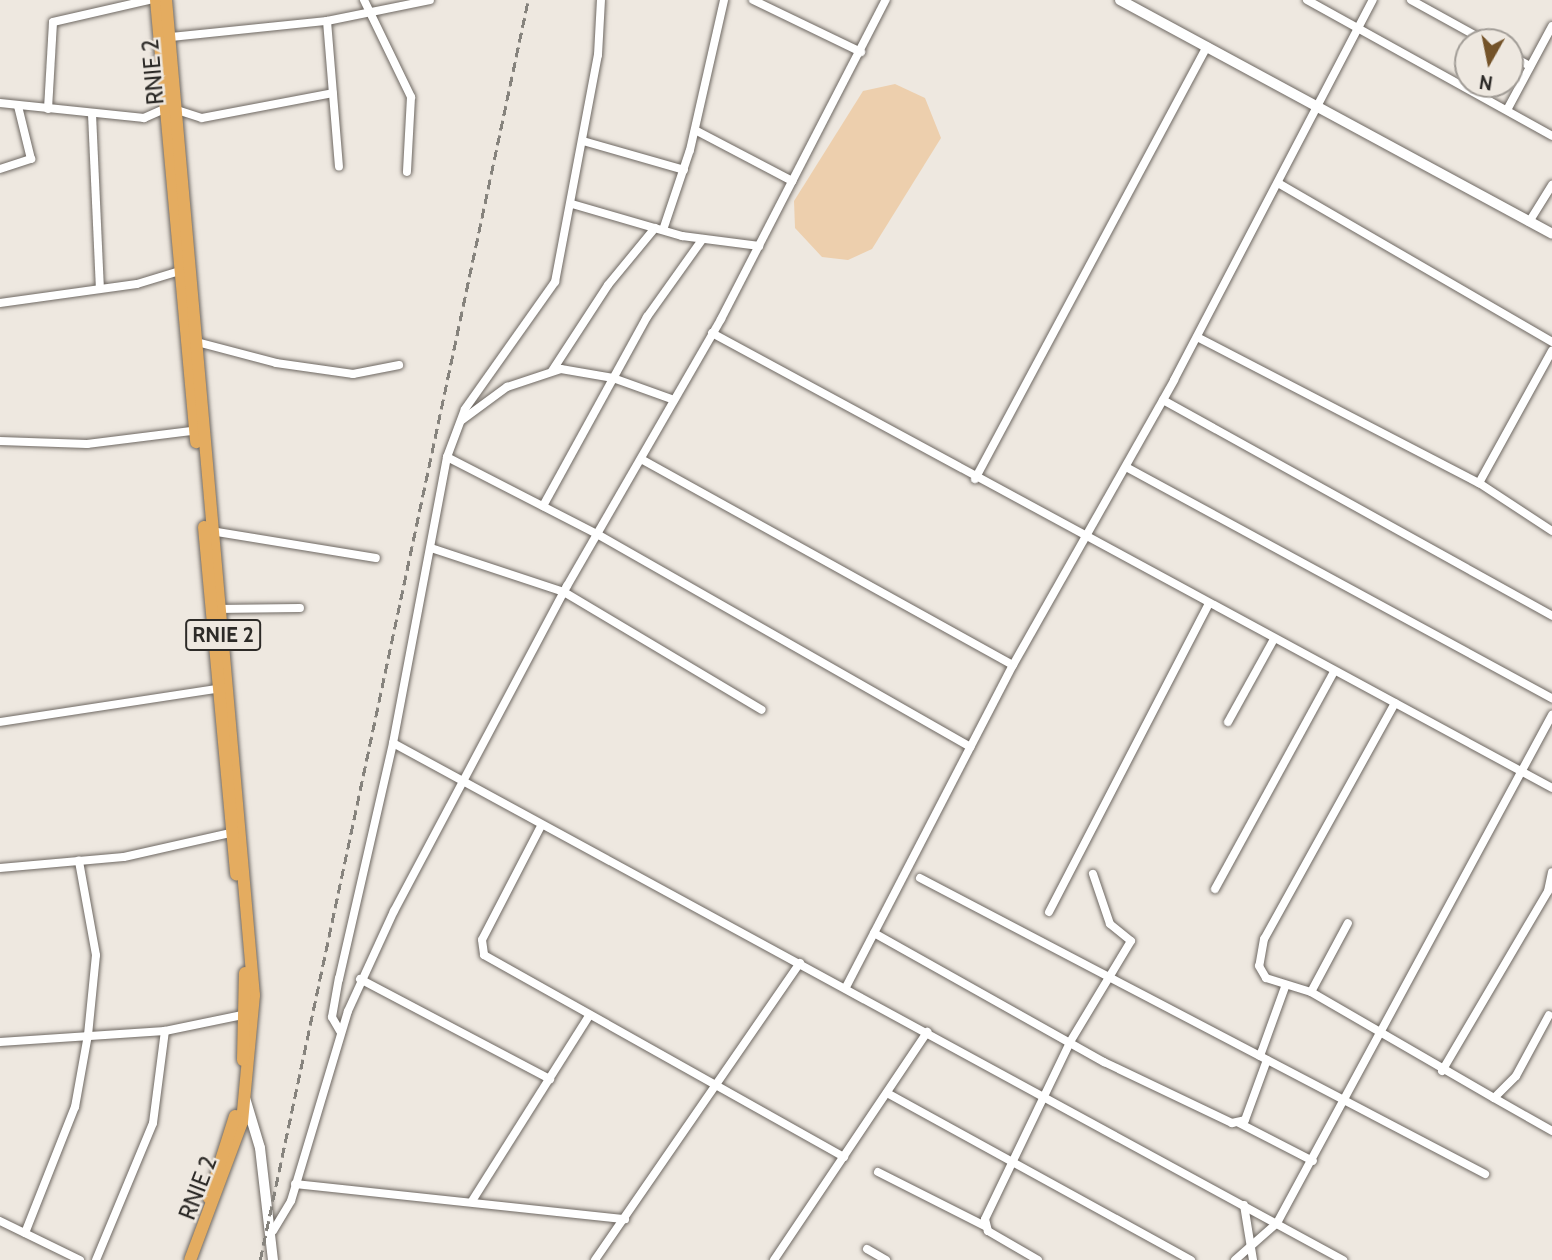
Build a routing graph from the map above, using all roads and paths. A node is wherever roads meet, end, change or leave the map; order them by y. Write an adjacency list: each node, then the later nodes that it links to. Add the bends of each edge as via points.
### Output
1 (149, 0): 28 (street, via 53,22)
2 (156, 0): 29 (highway, RNIE 2 / RNIE 2)
3 (166, 0): 19 (highway, RNIE 2 / RNIE 2)
4 (364, 0): 14 (street)
5 (430, 0): 14 (street)
6 (601, 0): 34 (street)
7 (724, 0): 32 (street)
8 (753, 0): 21 (street)
9 (886, 0): 21 (street)
10 (1121, 0): 20 (main road)
11 (1307, 0): 17 (street)
12 (1373, 0): 17 (street)
13 (1411, 0): 18 (street)
14 (371, 11): 15 (street); 38 (street, via 411,97)
15 (327, 21): 19 (street); 24 (street)
16 (1552, 26): 23 (street)
17 (1357, 27): 27 (street); 30 (street)
18 (1462, 28)
19 (171, 37): 29 (highway, RNIE 2 / RNIE 2)
20 (1207, 46): 27 (main road); 67 (street)
21 (861, 52): 39 (street)
22 (1524, 63): 23 (street)
23 (1530, 66): 30 (street)
24 (333, 93): 29 (street, via 202,118); 35 (street)
25 (0, 103): 26 (street)
26 (18, 106): 28 (street); 36 (street, via 30,159)
27 (1317, 107): 40 (street); 43 (main road)
28 (48, 109): 31 (street)
29 (172, 109): 31 (street, via 144,118); 48 (highway, RNIE 2 / RNIE 2)
30 (1507, 110): 33 (street)
31 (92, 114): 49 (street)
32 (695, 130): 37 (street); 39 (street)
33 (1552, 136)
34 (583, 141): 37 (street); 42 (street)
35 (339, 167)
36 (0, 169)
37 (684, 170): 44 (street)
38 (407, 172)
39 (792, 181): 47 (street)
40 (1278, 183): 52 (street); 54 (street)
41 (1552, 184): 43 (street)
42 (572, 204): 44 (street); 61 (street, via 549,296)
43 (1529, 222): 45 (main road)
44 (659, 229): 46 (street); 57 (street, via 608,285)
45 (1552, 234)
46 (702, 240): 47 (street); 58 (street)
47 (759, 246): 51 (street)
48 (185, 270): 49 (street); 53 (highway, RNIE 2 / RNIE 2)
49 (100, 288): 50 (street)
50 (0, 303)
51 (712, 333): 59 (street); 67 (street)
52 (1197, 337): 60 (street); 68 (street)
53 (192, 341): 56 (street, via 276,363 353,374); 62 (highway, RNIE 2 / RNIE 2)
54 (1552, 342)
55 (1552, 351): 68 (street)
56 (399, 365)
57 (552, 371): 58 (street); 61 (street, via 488,397)
58 (614, 378): 59 (street); 69 (street)
59 (674, 400): 65 (street)
60 (1163, 400): 66 (street); 80 (street)
61 (458, 424): 64 (street)
62 (199, 430): 63 (street, via 87,444); 70 (highway, RNIE 2 / RNIE 2)
63 (0, 441)
64 (447, 457): 69 (street); 74 (street)
65 (640, 459): 72 (street); 82 (street)
66 (1126, 467): 73 (street); 85 (street)
67 (975, 479): 73 (street)
68 (1479, 483): 71 (street)
69 (544, 506): 72 (street)
70 (209, 531): 75 (street); 79 (highway, RNIE 2 / RNIE 2)
71 (1552, 531)
72 (597, 534): 76 (street); 92 (street)
73 (1085, 537): 77 (street); 82 (street)
74 (431, 548): 76 (street); 91 (street)
75 (376, 558)
76 (564, 592): 87 (street); 94 (street)
77 (1209, 603): 81 (street); 104 (street)
78 (300, 608): 79 (street)
79 (216, 609): 84 (highway, RNIE 2 / RNIE 2)
80 (1552, 616)
81 (1274, 639): 83 (street); 90 (street)
82 (1013, 665): 92 (street)
83 (1334, 672): 86 (street); 103 (street)
84 (223, 688): 89 (street); 97 (highway, RNIE 2 / RNIE 2)
85 (1552, 698)
86 (1395, 703): 93 (street); 111 (street, via 1260,948 1266,978)
87 (762, 709)
88 (1552, 715): 93 (street)
89 (0, 722)
90 (1228, 722)
91 (393, 743): 94 (street); 117 (street, via 334,1004 332,1017)
92 (970, 747): 106 (street)
93 (1520, 770): 95 (street); 120 (street)
94 (462, 782): 96 (street); 109 (street)
95 (1552, 788)
96 (541, 826): 107 (street); 115 (street, via 481,948 491,962)
97 (236, 832): 98 (street); 113 (highway, RNIE 2 / RNIE 2)
98 (79, 861): 99 (street); 119 (street, via 96,955)
99 (0, 868)
100 (1552, 872): 124 (street, via 1548,891)
101 (1093, 874): 108 (street, via 1110,924 1131,941)
102 (920, 878): 108 (street)
103 (1215, 890)
104 (1049, 912)
105 (1348, 923): 112 (street)
106 (874, 933): 110 (street); 122 (street)
107 (800, 962): 110 (street); 126 (street)
108 (1111, 978): 122 (street); 123 (street)
109 (360, 979): 117 (street); 125 (street)
110 (846, 987): 118 (street)
111 (1285, 987): 112 (street); 123 (street)
112 (1311, 992): 120 (street)
113 (250, 1014): 116 (street); 128 (highway, RNIE 2 / RNIE 2)
114 (1549, 1014): 130 (street, via 1516,1076)
115 (589, 1016): 125 (street); 126 (street)
116 (165, 1031): 119 (street); 151 (street, via 152,1123)
117 (340, 1031): 139 (street)
118 (927, 1032): 127 (street); 129 (street)
119 (88, 1035): 121 (street); 147 (street, via 75,1107)
120 (1381, 1037): 124 (street); 131 (street)
121 (0, 1042)
122 (1070, 1042): 129 (street); 132 (street)
123 (1264, 1058): 131 (street); 132 (street)
124 (1442, 1071): 130 (street)
125 (550, 1079): 140 (street)
126 (718, 1088): 134 (street); 142 (street)
127 (887, 1093): 134 (street); 136 (street)
128 (243, 1094): 146 (main road); 152 (highway, RNIE 2 / RNIE 2); 153 (highway, RNIE 2 / RNIE 2, via 231,1163)
129 (1043, 1096): 136 (street); 141 (street)
130 (1494, 1098): 133 (street)
131 (1347, 1102): 135 (street); 138 (street)
132 (1239, 1123): 135 (street)
133 (1552, 1131)
134 (844, 1157): 156 (street)
135 (1312, 1161): 144 (street)
136 (1016, 1163): 145 (street); 159 (street)
137 (878, 1172): 145 (street)
138 (1485, 1174)
139 (295, 1184): 140 (street); 146 (street)
140 (472, 1201): 142 (street)
141 (1244, 1205): 144 (street); 148 (street)
142 (625, 1219): 155 (street)
143 (0, 1222): 147 (street)
144 (1276, 1223): 148 (street); 162 (street)
145 (985, 1226): 158 (street)
146 (273, 1231): 154 (main road)
147 (25, 1234): 150 (street)
148 (1249, 1246): 160 (street); 161 (street)
149 (867, 1249): 157 (street)
150 (80, 1260)
151 (96, 1260)
152 (183, 1260)
153 (190, 1260)
154 (273, 1260)
155 (595, 1260)
156 (774, 1260)
157 (886, 1260)
158 (1038, 1260)
159 (1191, 1260)
160 (1235, 1260)
161 (1253, 1260)
162 (1343, 1260)

